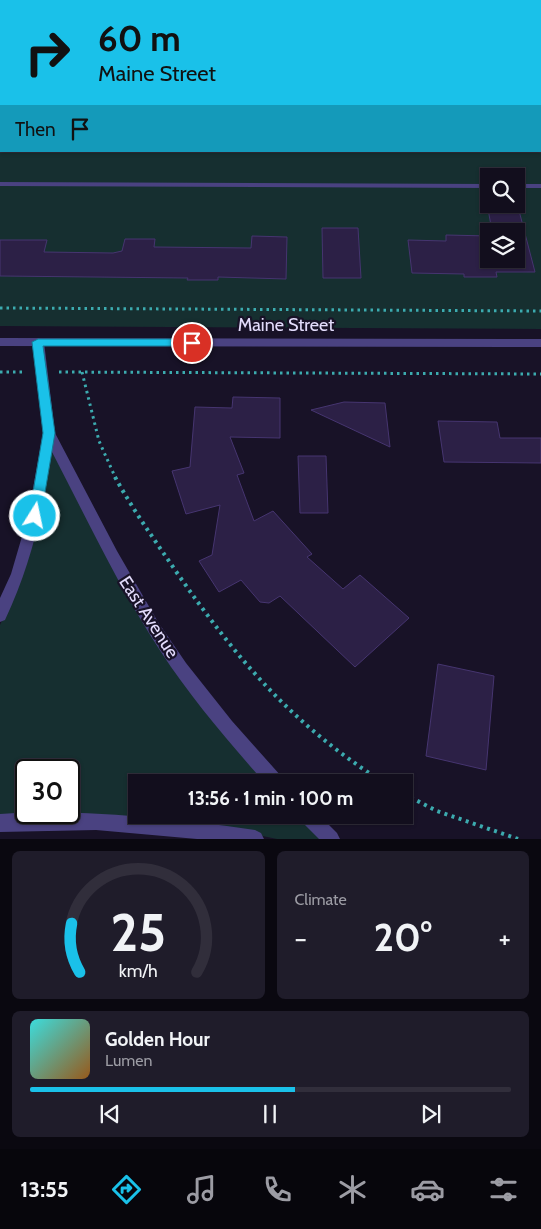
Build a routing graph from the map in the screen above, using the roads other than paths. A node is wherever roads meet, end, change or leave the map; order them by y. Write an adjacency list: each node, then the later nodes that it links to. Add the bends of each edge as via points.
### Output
1 (0, 184): 2 (lane)
2 (480, 186)
3 (525, 186): 4 (lane)
4 (541, 186)
5 (0, 342): 6 (street, Maine Street)
6 (38, 342): 7 (street, Maine Street); 8 (street)
7 (541, 344)
8 (49, 433): 9 (street, via 35,516 18,574); 10 (street, East Avenue, via 121,575 154,629 208,705)
9 (0, 615)
10 (268, 774)
11 (0, 823): 13 (street, via 82,820 165,825)
12 (316, 824): 14 (street)
13 (255, 839)
14 (331, 839)

